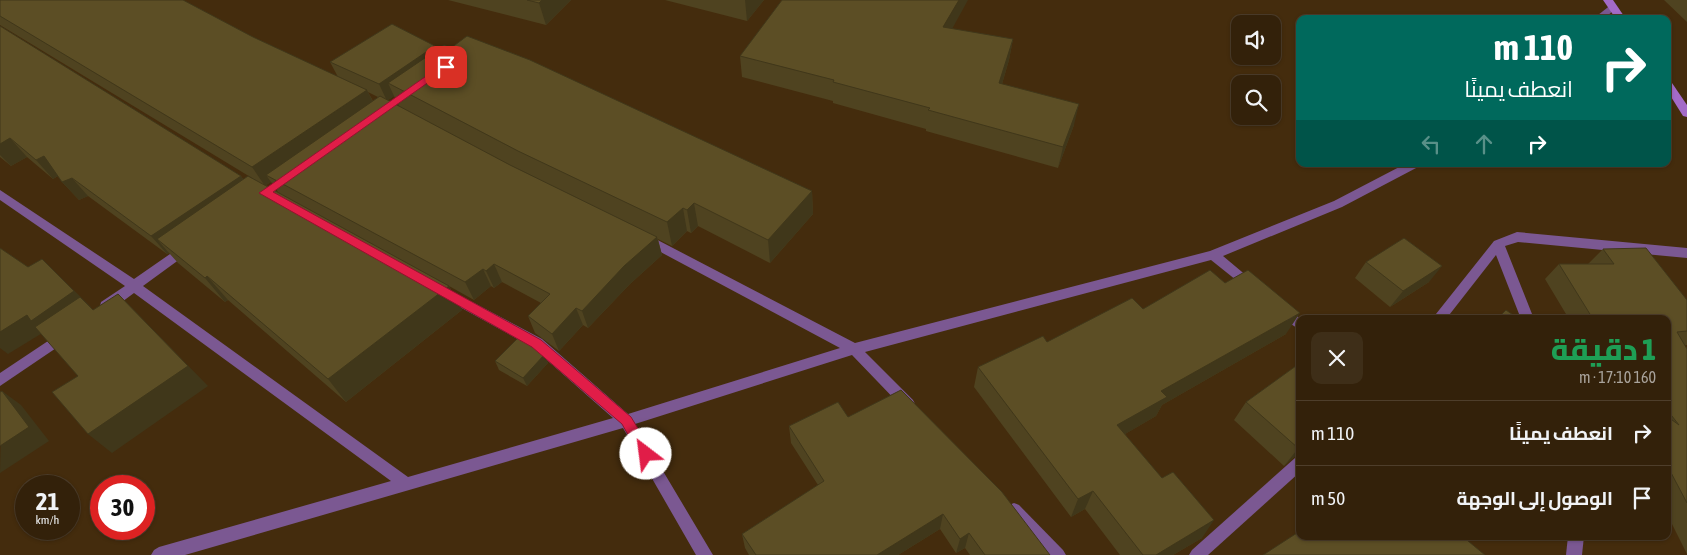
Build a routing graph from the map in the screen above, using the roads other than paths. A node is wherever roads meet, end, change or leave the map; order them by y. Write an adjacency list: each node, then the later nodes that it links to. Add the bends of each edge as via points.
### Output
1 (1610, 4): 2 (street); 3 (street)
2 (1601, 15)
3 (1618, 15)
4 (1671, 89): 5 (street)
5 (1687, 111)
6 (1408, 167): 13 (street, via 1338,204)
7 (0, 194): 16 (street)
8 (629, 231): 22 (street)
9 (195, 242): 16 (street)
10 (1498, 244): 11 (street, via 1517,237 1540,237); 18 (street); 19 (street)
11 (1648, 249): 12 (street); 14 (street)
12 (1687, 253)
13 (1213, 256): 20 (street); 22 (street)
14 (1656, 265)
15 (428, 284): 25 (street, via 537,343)
16 (134, 286): 17 (street); 27 (street)
17 (95, 314)
18 (1441, 315)
19 (1526, 315)
20 (1296, 322)
21 (71, 330): 23 (street)
22 (854, 349): 24 (street); 25 (street)
23 (0, 380)
24 (917, 413)
25 (626, 420): 27 (street); 31 (street)
26 (1296, 467): 33 (street)
27 (408, 485): 30 (street)
28 (1002, 498): 32 (street)
29 (1576, 540): 34 (street)
30 (160, 555)
31 (705, 555)
32 (1058, 555)
33 (1197, 555)
34 (1574, 555)

